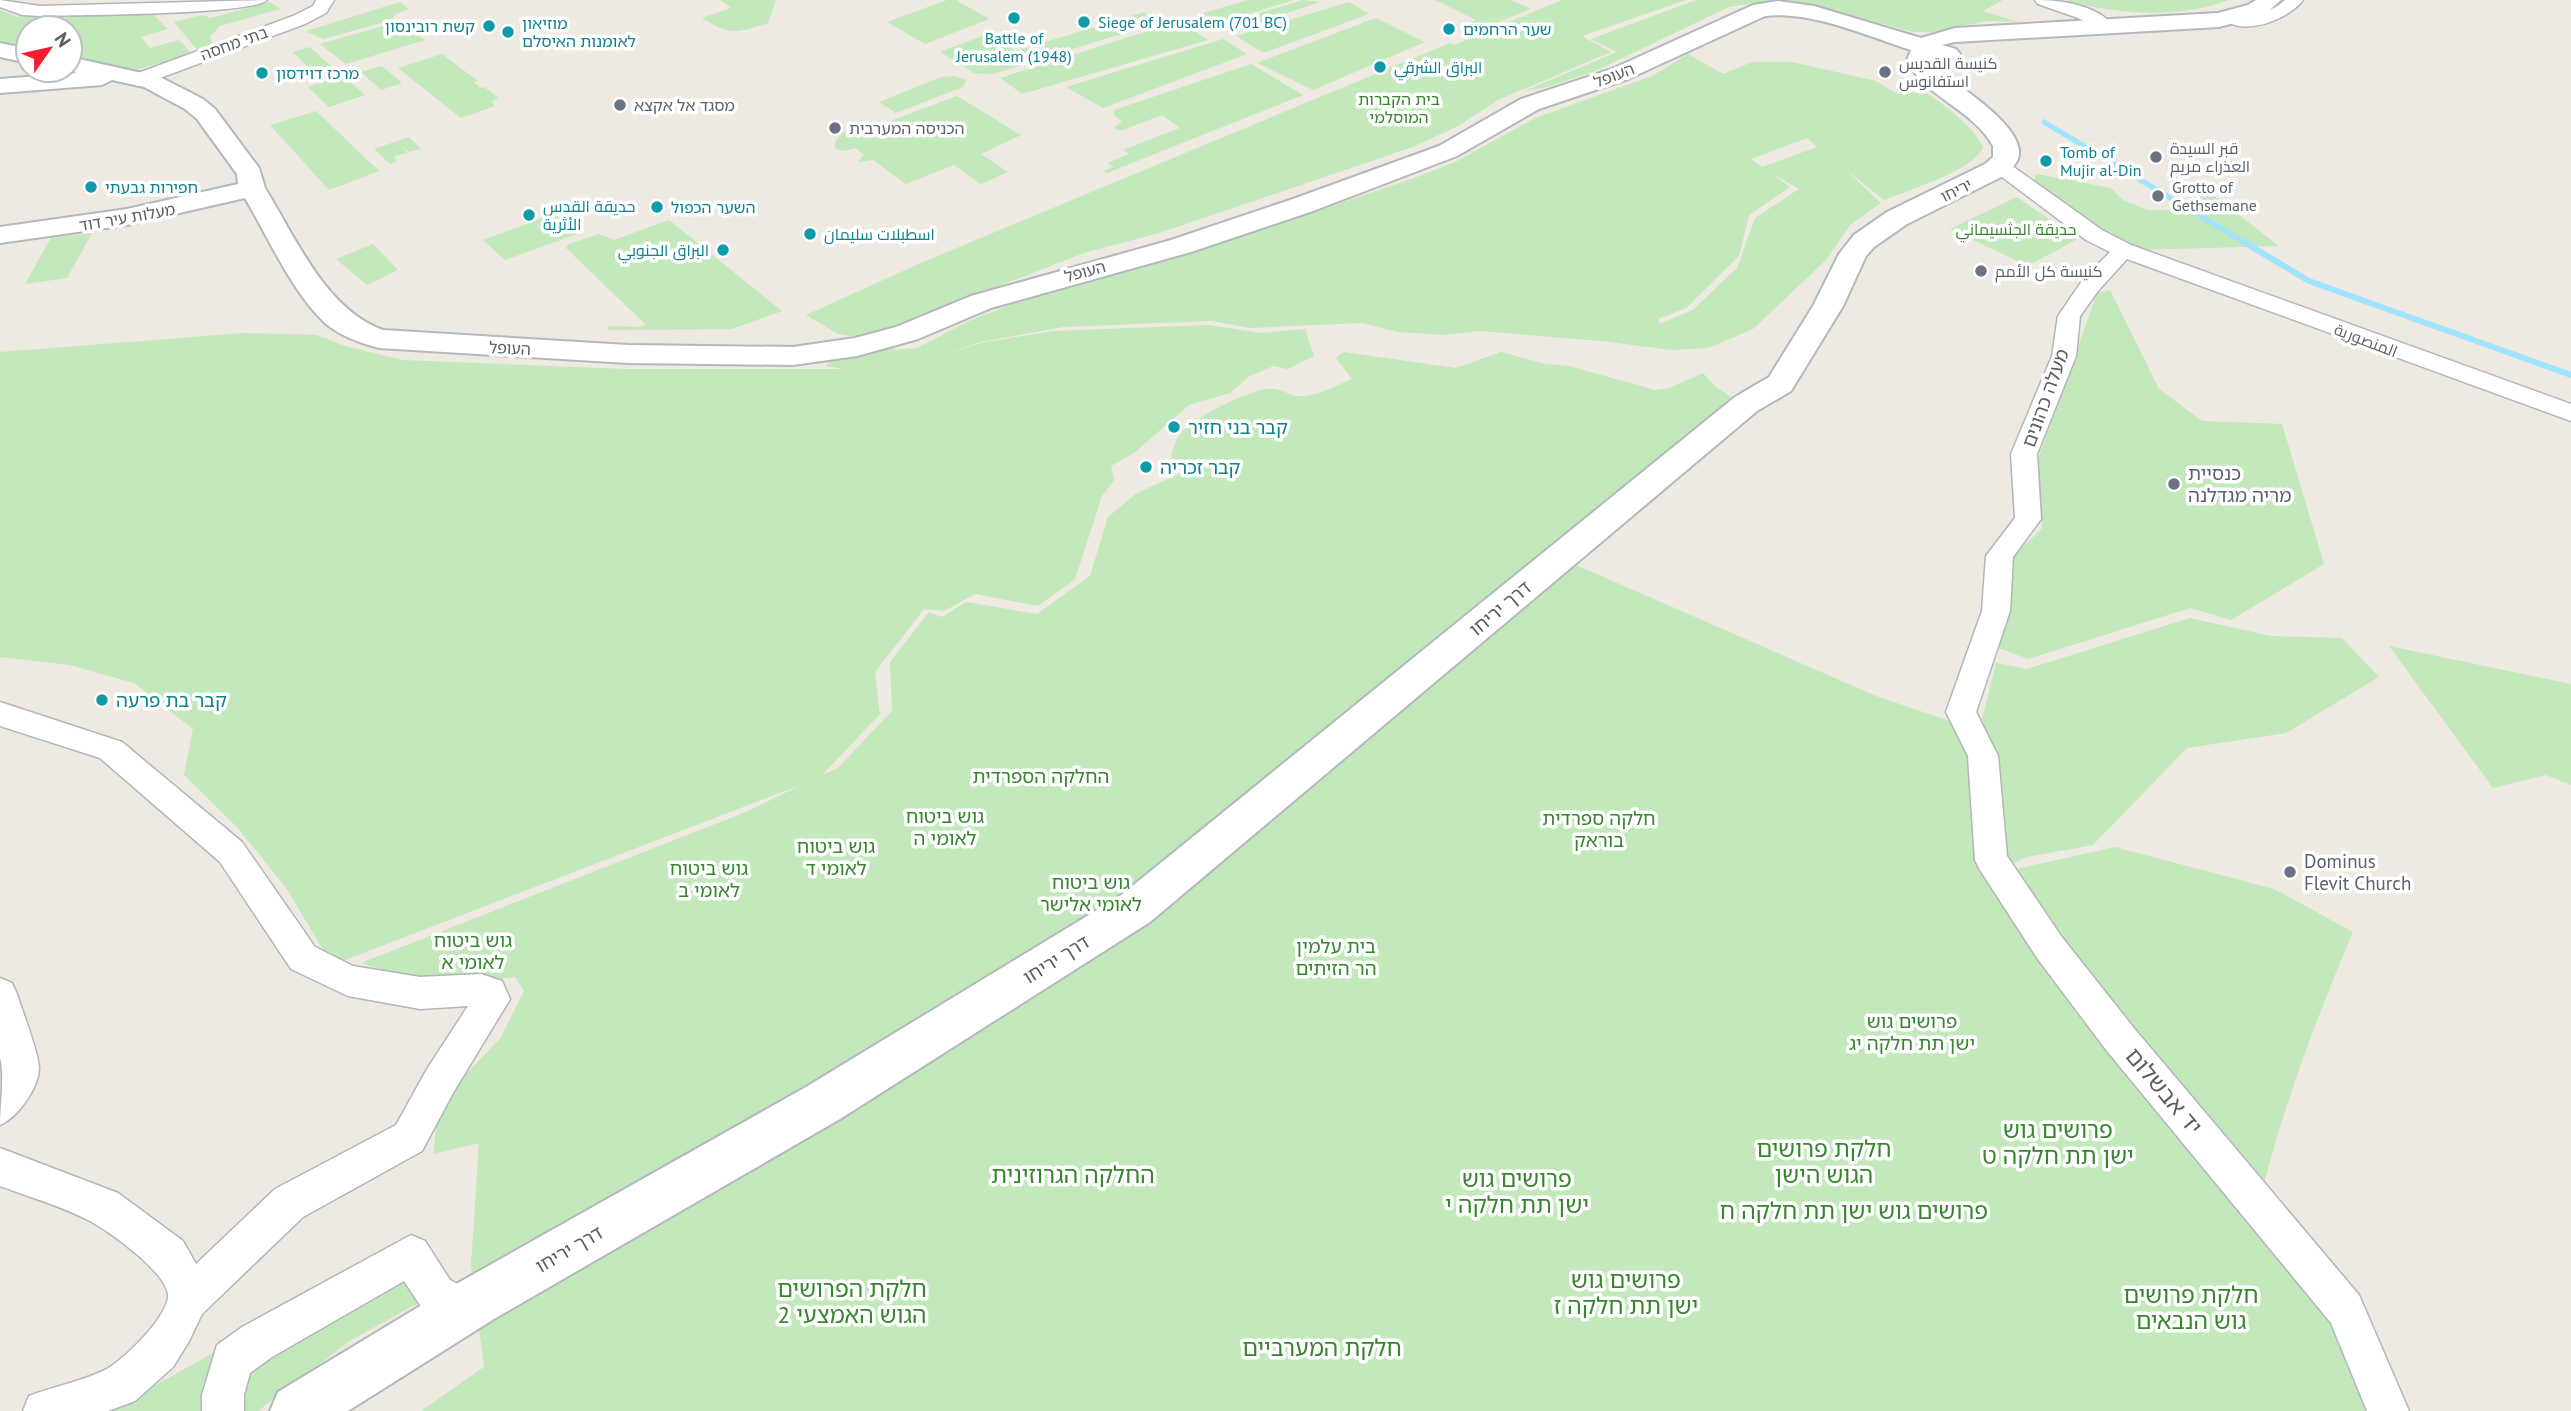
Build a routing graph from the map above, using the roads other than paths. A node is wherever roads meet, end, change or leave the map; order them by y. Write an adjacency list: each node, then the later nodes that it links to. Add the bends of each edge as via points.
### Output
1 (258, 0): 7 (street, בתי מחסה, via 40,10 22,10)
2 (325, 0): 13 (street, בתי מחסה, via 309,15)
3 (2044, 0): 10 (street)
4 (2253, 0): 9 (street)
5 (2270, 0): 8 (street)
6 (2294, 0): 8 (street, via 2284,11 2262,20)
7 (0, 1)
8 (2232, 18): 9 (street)
9 (2194, 20): 10 (street)
10 (2106, 27): 11 (street, via 2045,30)
11 (1937, 50): 15 (street, via 1946,60 1945,74 1956,96 1986,118 2001,137 2008,153); 16 (street, העופל, via 1815,13 1761,10 1620,74 1530,104 1437,156 1316,201 1181,246 981,302 907,333 857,347 793,356 628,354 379,339 336,317 316,294)
12 (84, 67): 13 (street)
13 (131, 78): 14 (street); 16 (street, העופל, via 185,110 236,179)
14 (0, 86)
15 (2001, 167): 18 (street, المنصورية, via 2094,235); 19 (street, יריחו, via 1877,231 1853,254)
16 (252, 188): 17 (street, מעלות עיר דוד, via 165,212)
17 (0, 235)
18 (2123, 250): 20 (street, المنصورية); 22 (street, מעלה כהונים, via 2069,316 2064,356 2024,454 2028,519 2000,556 1996,611 1961,712)
19 (1844, 275): 27 (street, דרך יריחו, via 1780,384 1746,404 1135,909 823,1103)
20 (2571, 413)
21 (0, 714): 26 (street, via 111,750 231,852 303,958 348,982 420,993 490,992 492,999 409,1138 289,1203)
22 (1983, 755): 31 (street, יד אבשלום, via 1991,860 2119,1039 2345,1310)
23 (0, 994): 24 (street, via 21,1069)
24 (0, 1107)
25 (0, 1167): 26 (street, via 104,1207 169,1255 186,1285)
26 (188, 1300): 28 (street, via 158,1352 120,1385)
27 (463, 1308): 29 (street, via 436,1294 411,1255 232,1360); 30 (street, דרך יריחו)
28 (44, 1411)
29 (223, 1411)
30 (297, 1411)
31 (2388, 1411)

